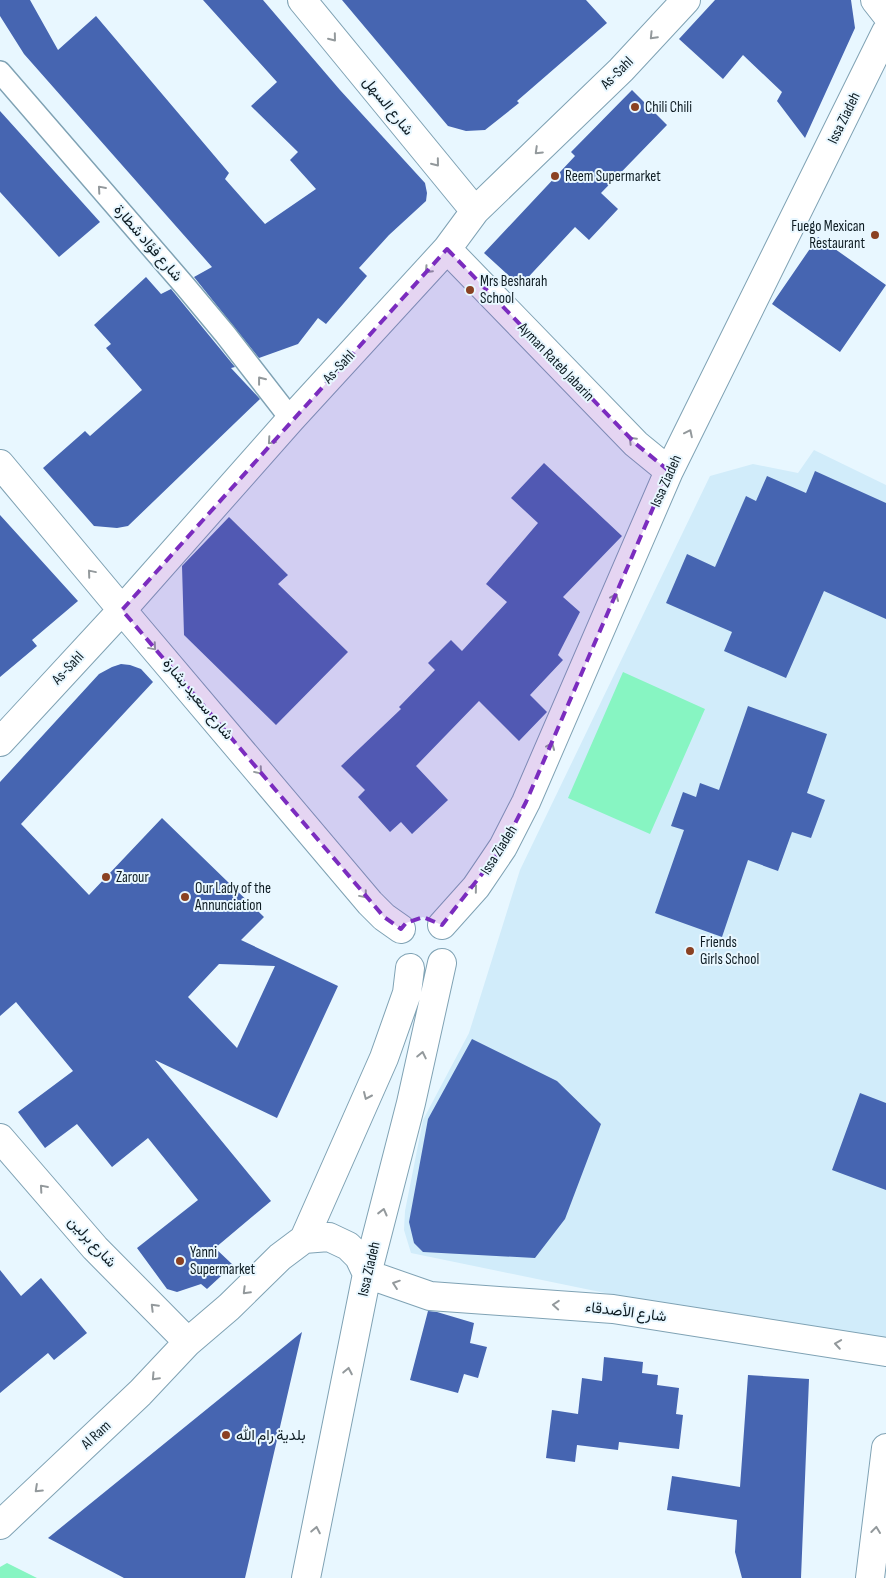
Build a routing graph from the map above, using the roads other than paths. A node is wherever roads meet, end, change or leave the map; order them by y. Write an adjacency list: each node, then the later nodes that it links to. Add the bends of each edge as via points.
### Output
1 (302, 0): 7 (street, شارع السهل, one-way to 7)
2 (686, 0): 7 (street, As-Sahl, one-way to 7, via 621,70)
3 (875, 0): 4 (street)
4 (886, 14)
5 (886, 32): 11 (street, Issa Ziadeh, one-way to 5)
6 (0, 72): 9 (lane, شارع فؤاد شطارة, one-way to 6, via 185,286)
7 (475, 211): 8 (street, As-Sahl)
8 (447, 249): 9 (street, As-Sahl, one-way to 9); 11 (street, Ayman Rateb Jabarin, one-way to 8, via 636,444)
9 (291, 419): 12 (street, As-Sahl, one-way to 12)
10 (0, 464): 12 (street, شارع سعيد بشارة, one-way to 10)
11 (670, 471): 14 (street, Issa Ziadeh, one-way to 11, via 503,847 526,802)
12 (122, 610): 13 (street, As-Sahl); 15 (street, شارع سعيد بشارة, one-way to 15, via 370,902)
13 (0, 742)
14 (442, 925): 15 (street, via 432,918 423,917 414,918); 16 (street, via 450,947)
15 (401, 929): 17 (street, via 396,946 403,962)
16 (442, 963): 17 (street, via 427,970); 20 (street, Issa Ziadeh, one-way to 16, via 411,1103)
17 (410, 968): 19 (street, one-way to 19, via 407,993 384,1058)
18 (0, 1138): 21 (street, شارع برلين, one-way to 18, via 95,1248)
19 (304, 1239): 20 (street, via 329,1237 348,1246 359,1257); 21 (street, Al Ram, one-way to 21)
20 (367, 1274): 22 (street, شارع الأصدقاء, one-way to 20, via 613,1309 430,1296); 25 (street, Issa Ziadeh, one-way to 20)
21 (188, 1342): 24 (street, Al Ram, one-way to 24, via 140,1393)
22 (886, 1352)
23 (886, 1448): 26 (street, one-way to 23)
24 (0, 1525)
25 (306, 1578)
26 (870, 1578)

